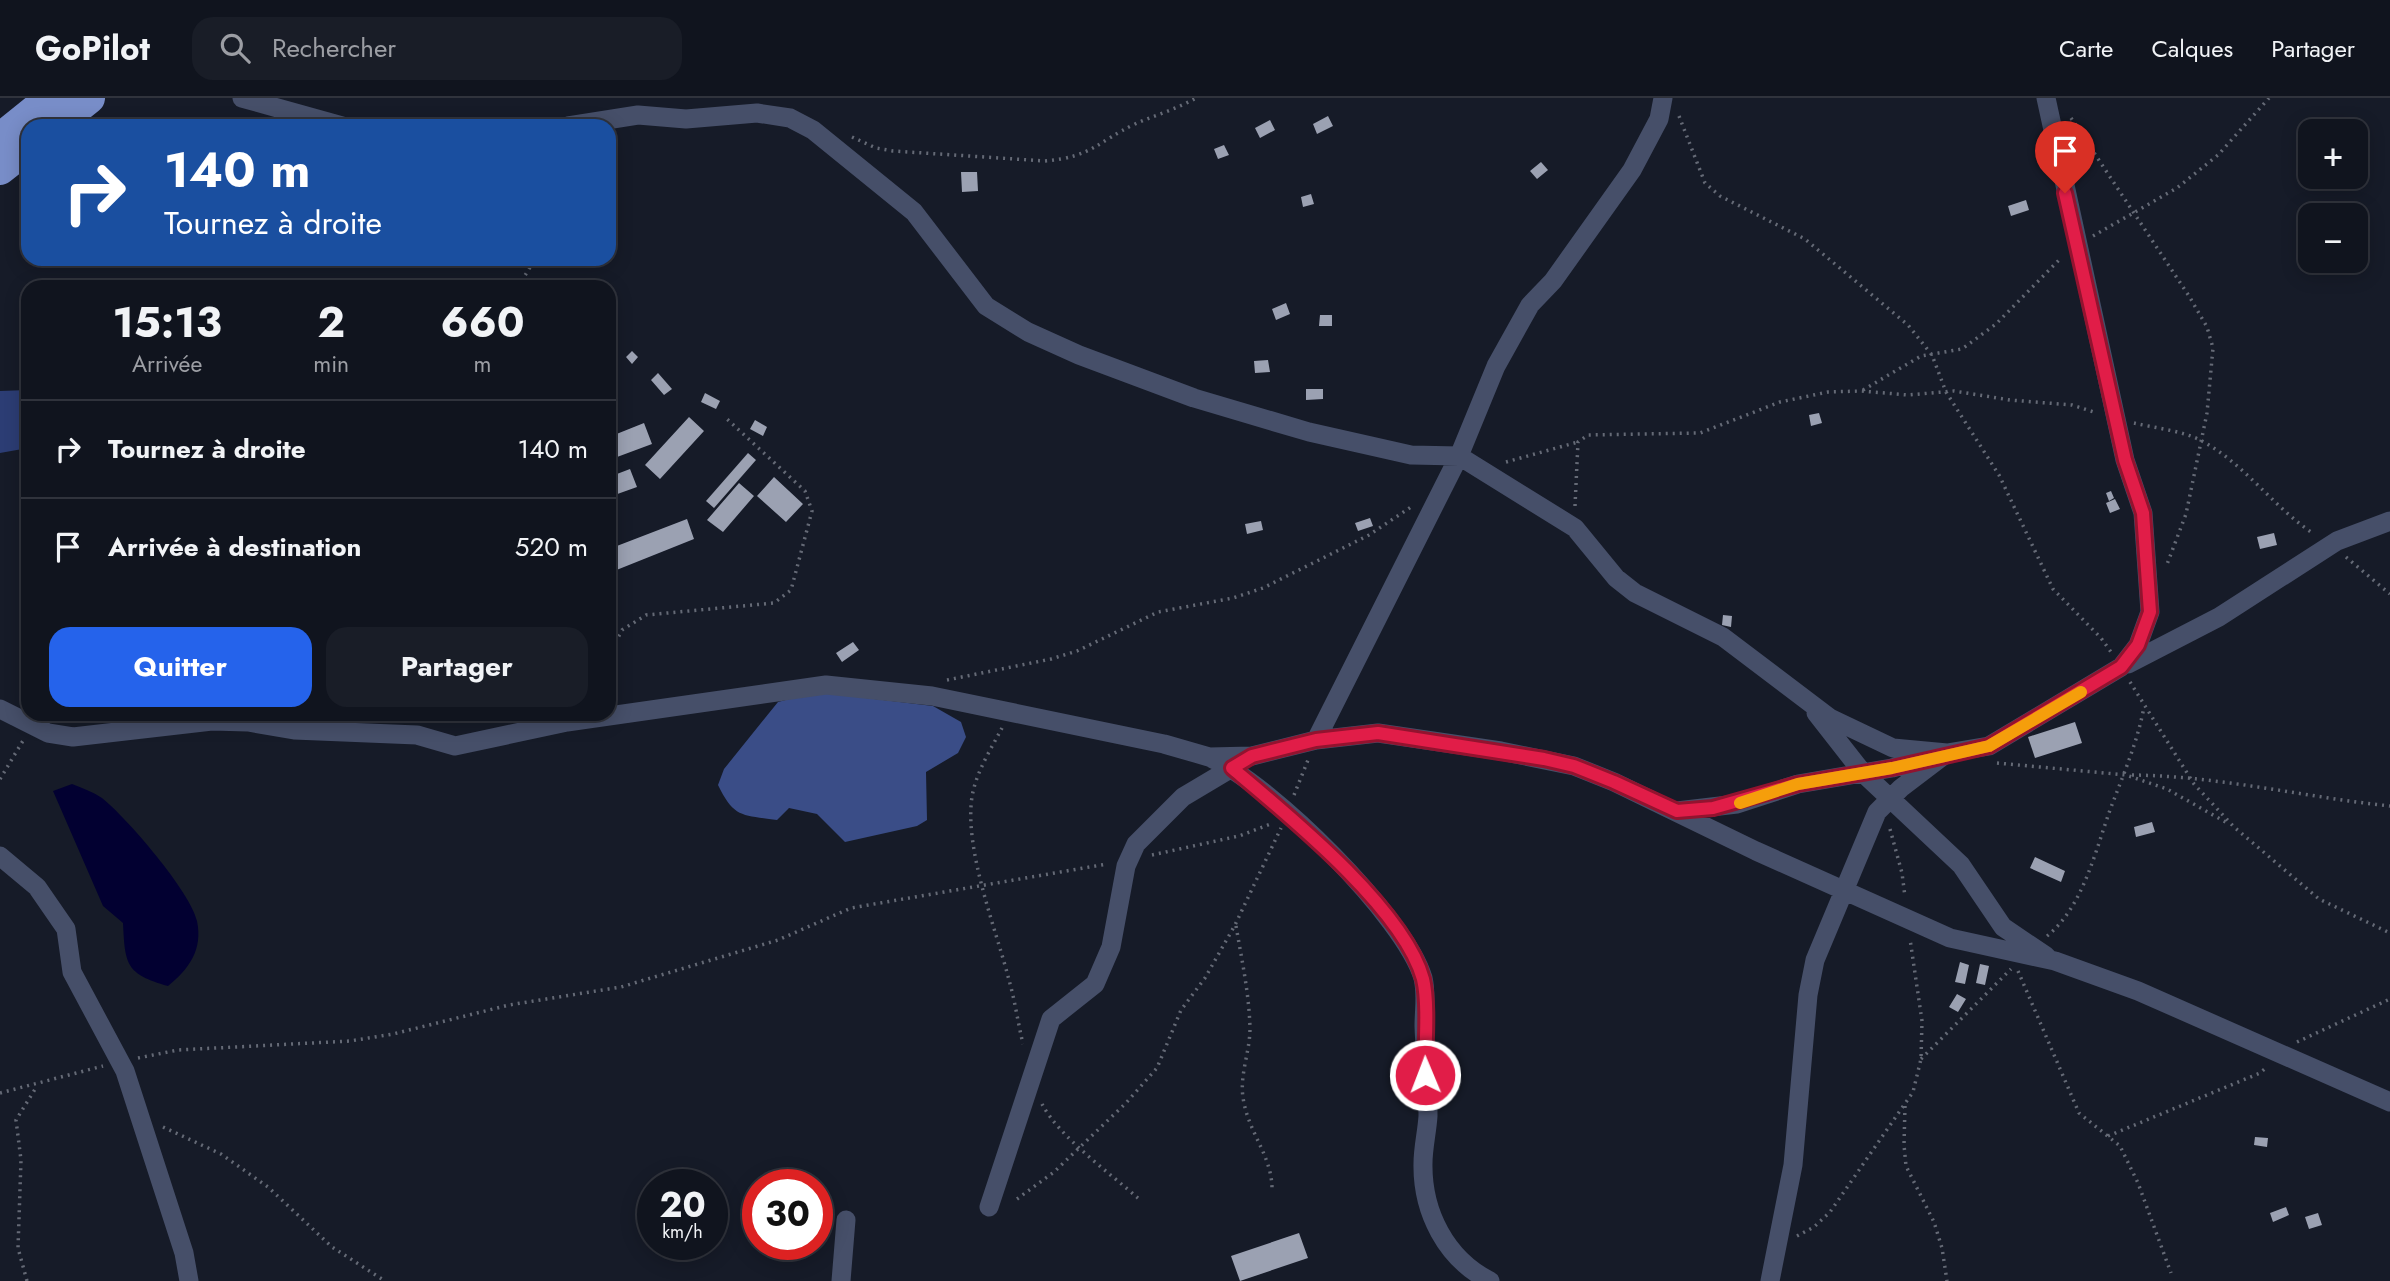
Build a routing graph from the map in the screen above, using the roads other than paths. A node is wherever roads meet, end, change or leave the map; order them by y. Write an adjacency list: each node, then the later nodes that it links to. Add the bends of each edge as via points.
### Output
1 (51, 98): 6 (highway)
2 (89, 98): 7 (highway)
3 (242, 98): 8 (street)
4 (2046, 98): 16 (street, via 2116,419 2143,513 2150,612 2138,645)
5 (1670, 104): 14 (street, via 1632,170 1553,281 1530,305 1496,366)
6 (25, 119)
7 (63, 119)
8 (317, 119)
9 (613, 119): 14 (street, via 757,113 790,118 813,130 914,212 986,306 1028,331 1194,398 1283,424 1411,455)
10 (21, 122): 11 (highway)
11 (0, 139)
12 (21, 152): 13 (highway)
13 (0, 169)
14 (1459, 456): 17 (street, via 1575,528 1634,593 1723,637); 23 (street)
15 (2390, 520): 16 (street, via 2331,545 2219,617)
16 (2121, 667): 24 (street, via 1989,746)
17 (1802, 695): 24 (street, via 1830,718 1893,748); 28 (street)
18 (0, 709): 20 (street)
19 (616, 715): 26 (street, via 826,685 932,696)
20 (21, 719)
21 (25, 721): 22 (street, via 48,733 73,737 177,723 248,722 294,730 417,735 455,746)
22 (574, 721)
23 (1316, 740): 25 (street); 30 (street, via 1378,733 1544,759 1574,766)
24 (1947, 754): 28 (street); 29 (street)
25 (1252, 756): 26 (street); 27 (street)
26 (1209, 757): 27 (street)
27 (1232, 768): 35 (street, via 1182,797 1136,844 1111,947 1095,984 1051,1019); 39 (street, via 1287,814 1389,918 1413,953 1426,996 1426,1196 1433,1222 1456,1257)
28 (1863, 773): 29 (street); 30 (street, via 1798,784 1737,804)
29 (1885, 804): 32 (street); 33 (street, via 1961,865 2003,927)
30 (1677, 811): 32 (street)
31 (0, 856): 37 (street, via 37,887 66,929 72,972 120,1061 184,1253)
32 (1843, 891): 33 (street, via 1950,938); 40 (street, via 1815,960 1808,995 1799,1126)
33 (2055, 961): 34 (street, via 2138,990)
34 (2390, 1102)
35 (989, 1207)
36 (846, 1220): 38 (street)
37 (189, 1281)
38 (841, 1281)
39 (1490, 1281)
40 (1770, 1281)

